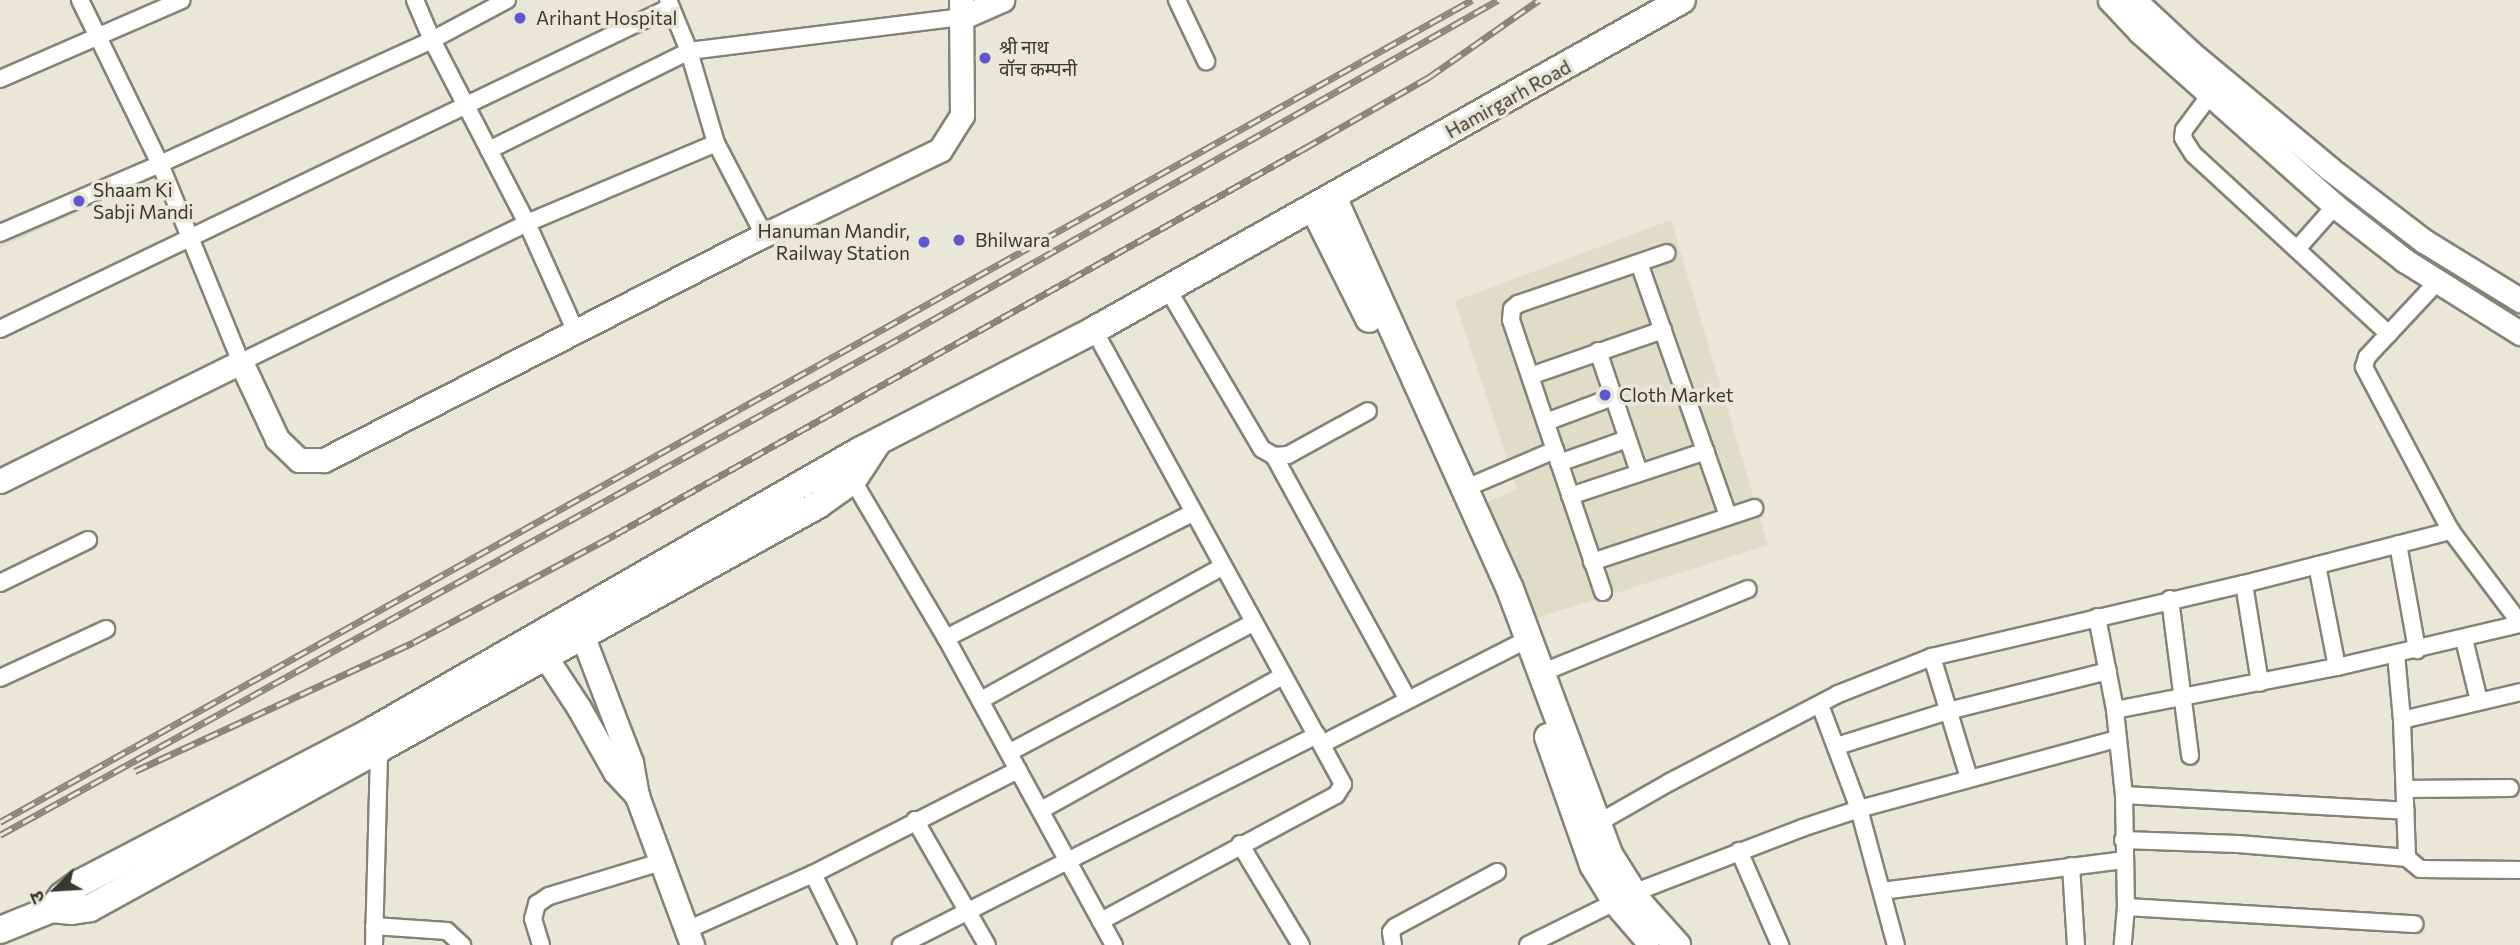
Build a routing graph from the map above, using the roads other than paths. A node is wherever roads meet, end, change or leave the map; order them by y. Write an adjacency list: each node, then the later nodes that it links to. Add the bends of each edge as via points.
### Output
1 (80, 0): 12 (street)
2 (182, 0): 12 (street)
3 (415, 0): 13 (street)
4 (507, 0): 13 (street)
5 (1002, 0): 11 (street)
6 (1177, 0): 15 (street)
7 (1682, 0): 22 (main road, Hamirgarh Road)
8 (2110, 0): 17 (street)
9 (2134, 0): 33 (street, via 2330,169 2424,241)
10 (670, 4): 14 (street); 18 (street)
11 (962, 8): 14 (street); 26 (street, via 962,115 940,150)
12 (97, 38): 16 (street); 21 (street)
13 (432, 40): 18 (street); 21 (street)
14 (689, 51): 19 (street); 20 (street)
15 (1206, 61)
16 (0, 79)
17 (2210, 95): 23 (street); 28 (street, via 2183,138 2193,154)
18 (466, 105): 20 (street); 27 (street)
19 (716, 143): 24 (street); 26 (street)
20 (489, 150): 24 (street)
21 (160, 164): 25 (street); 27 (street)
22 (1323, 202): 32 (main road, Hamirgarh Road); 53 (main road); 76 (main road, via 1502,593)
23 (2335, 206): 28 (street); 31 (street)
24 (527, 223): 37 (street); 41 (street)
25 (0, 233)
26 (764, 235): 37 (street)
27 (190, 239): 34 (street); 41 (street)
28 (2297, 249): 39 (street)
29 (1667, 253): 30 (street)
30 (1639, 263): 36 (street); 42 (street, via 1512,309 1511,320)
31 (2438, 281): 38 (street); 39 (street)
32 (1167, 288): 35 (main road, Hamirgarh Road); 48 (street, via 1262,449)
33 (2520, 300)
34 (0, 329)
35 (1094, 330): 50 (main road, Hamirgarh Road, via 877,443); 56 (street)
36 (1663, 330): 40 (street); 47 (street)
37 (576, 332): 41 (street, via 324,460 299,460 277,439)
38 (2520, 333)
39 (2389, 334): 58 (street, via 2367,357 2364,367)
40 (1598, 351): 42 (street); 43 (street)
41 (241, 362): 52 (street)
42 (1530, 376): 45 (street)
43 (1613, 397): 45 (street); 46 (street)
44 (1368, 411): 48 (street, via 1288,455)
45 (1546, 422): 49 (street)
46 (1626, 439): 49 (street); 51 (street)
47 (1706, 451): 51 (street); 57 (street)
48 (1273, 456): 90 (street)
49 (1557, 456): 53 (street); 54 (street)
50 (848, 471): 72 (main road, via 818,505); 74 (street)
51 (1639, 472): 54 (street)
52 (0, 481)
53 (1466, 488): 83 (main road)
54 (1570, 496): 61 (street)
55 (1754, 508): 57 (street)
56 (1192, 513): 63 (street); 74 (street)
57 (1728, 516): 61 (street)
58 (2451, 531): 60 (street); 71 (street)
59 (88, 540): 64 (street)
60 (2398, 544): 62 (street); 78 (street)
61 (1591, 562): 67 (street)
62 (2318, 565): 65 (street); 81 (street)
63 (1222, 567): 70 (street); 89 (street)
64 (0, 583)
65 (2244, 584): 68 (street); 86 (street)
66 (1748, 589): 83 (street)
67 (1602, 592)
68 (2170, 599): 69 (street); 88 (street)
69 (2097, 617): 80 (street); 82 (street)
70 (1253, 623): 84 (street); 100 (street)
71 (2520, 623): 75 (street)
72 (578, 626): 77 (main road); 107 (street, via 631,762)
73 (107, 629): 85 (street)
74 (946, 638): 89 (street)
75 (2464, 639): 78 (street); 91 (street)
76 (1518, 644): 90 (street); 125 (main road, via 1593,865)
77 (539, 647): 99 (main road); 107 (street, via 615,772); 127 (main road, via 80,883)
78 (2417, 650): 79 (street)
79 (2396, 654): 81 (street); 95 (street)
80 (1932, 657): 92 (street); 94 (street)
81 (2337, 667): 86 (street)
82 (2108, 671): 93 (street); 94 (street)
83 (1541, 673): 112 (main road)
84 (1283, 676): 97 (street); 109 (street)
85 (0, 678)
86 (2260, 682): 88 (street)
87 (2520, 692): 91 (street)
88 (2182, 697): 93 (street); 101 (street)
89 (981, 700): 100 (street)
90 (1408, 700): 97 (street)
91 (2479, 701): 95 (street)
92 (1820, 705): 98 (street); 112 (street)
93 (2115, 710): 96 (street)
94 (1948, 711): 98 (street); 103 (street)
95 (2402, 720): 105 (street)
96 (2117, 738): 103 (street); 106 (street)
97 (1319, 739): 114 (street, via 1343,784 1336,795); 117 (street)
98 (1837, 746): 108 (street)
99 (379, 749): 127 (main road, via 90,908 72,912); 131 (street)
100 (1010, 752): 102 (street)
101 (2190, 756)
102 (1018, 770): 109 (street); 111 (street)
103 (1969, 778): 108 (street)
104 (2510, 788): 105 (street)
105 (2405, 789): 110 (street)
106 (2124, 795): 110 (street); 113 (street)
107 (637, 796): 119 (street)
108 (1859, 809): 115 (street); 124 (street)
109 (1041, 810): 117 (street)
110 (2406, 811): 116 (street)
111 (915, 820): 123 (street); 128 (street)
112 (1598, 823): 125 (main road)
113 (2123, 840): 116 (street); 118 (street)
114 (1240, 844): 129 (street); 141 (street)
115 (1739, 851): 125 (street); 146 (street)
116 (2407, 858): 121 (street, via 2420,869)
117 (1068, 859): 128 (street); 129 (street)
118 (2124, 860): 120 (street); 126 (street)
119 (661, 862): 133 (street); 137 (street, via 549,896 537,904 533,919)
120 (2071, 866): 124 (street); 148 (street)
121 (2520, 870)
122 (1497, 872): 142 (street, via 1395,927)
123 (813, 874): 133 (street); 138 (street)
124 (1882, 891): 147 (street)
125 (1625, 898): 143 (street); 144 (main road); 145 (main road)
126 (2126, 906): 130 (street); 149 (street)
127 (52, 909): 132 (main road)
128 (968, 909): 139 (street); 140 (street)
129 (1101, 921): 134 (street)
130 (2414, 924)
131 (374, 926): 135 (street); 136 (street, via 447,931)
132 (3, 932)
133 (690, 938)
134 (1111, 944)
135 (374, 945)
136 (462, 945)
137 (541, 945)
138 (848, 945)
139 (901, 945)
140 (987, 945)
141 (1301, 945)
142 (1393, 945)
143 (1528, 945)
144 (1653, 945)
145 (1677, 945)
146 (1780, 945)
147 (1896, 945)
148 (2076, 945)
149 (2123, 945)

